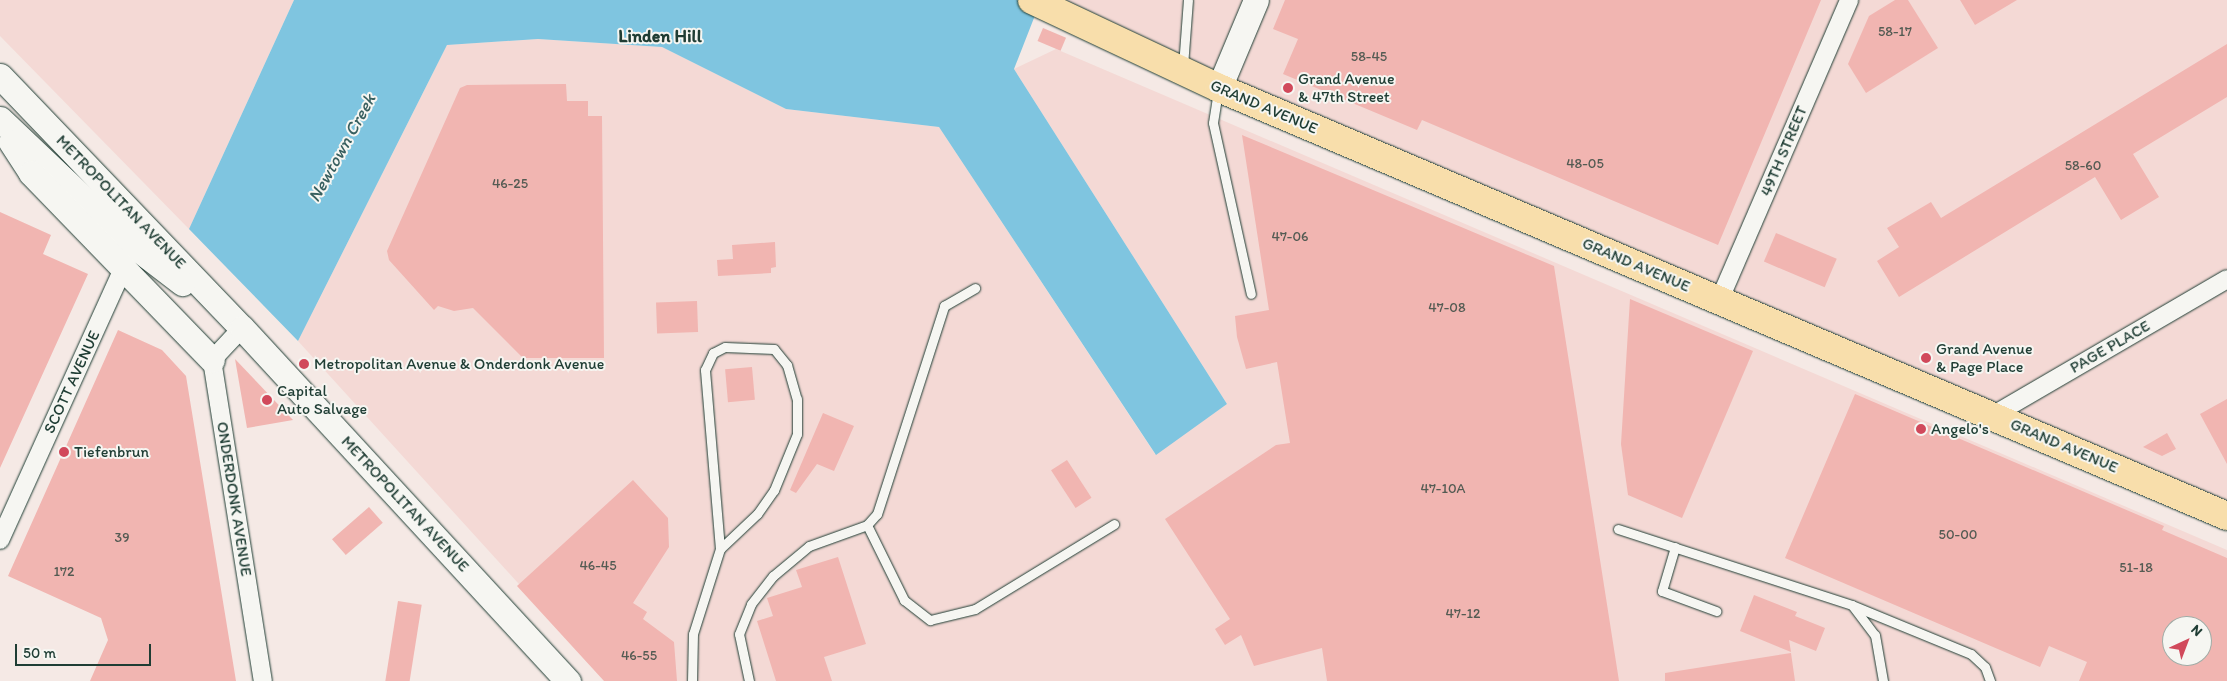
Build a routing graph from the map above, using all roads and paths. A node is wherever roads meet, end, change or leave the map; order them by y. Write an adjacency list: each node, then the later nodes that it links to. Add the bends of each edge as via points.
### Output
1 (1188, 0): 5 (lane)
2 (1256, 0): 7 (main road)
3 (1849, 0): 15 (street, 49TH STREET)
4 (1040, 4): 5 (main road, GRAND AVENUE)
5 (1183, 72): 7 (main road, GRAND AVENUE)
6 (0, 76): 10 (main road, METROPOLITAN AVENUE)
7 (1219, 88): 14 (lane, via 1213,123); 15 (main road, GRAND AVENUE)
8 (0, 119): 10 (main road, METROPOLITAN AVENUE)
9 (0, 125): 11 (main road, via 31,173)
10 (138, 235): 11 (street, SCOTT AVENUE); 16 (main road, METROPOLITAN AVENUE)
11 (123, 269): 17 (main road); 23 (street, SCOTT AVENUE)
12 (2227, 279): 18 (street, PAGE PLACE)
13 (975, 288): 21 (lane, via 944,306 876,514)
14 (1251, 294)
15 (1719, 301): 18 (main road, GRAND AVENUE)
16 (242, 328): 17 (street); 29 (main road, METROPOLITAN AVENUE)
17 (212, 360): 28 (street, ONDERDONK AVENUE)
18 (1992, 416): 19 (main road, GRAND AVENUE)
19 (2227, 516)
20 (1114, 524): 21 (lane, via 975,609 930,620 904,600)
21 (867, 525): 31 (lane, via 809,546 773,576 751,604 739,634)
22 (1618, 529): 24 (lane)
23 (0, 540)
24 (1675, 547): 26 (lane); 27 (lane, via 1662,591)
25 (720, 549): 25 (lane, via 705,370 713,353 725,347 774,349 787,365 797,399 797,434 774,490 757,514); 30 (lane, via 693,634)
26 (1852, 605): 32 (lane, via 1875,635); 33 (lane, via 1971,654 1985,667)
27 (1716, 611)
28 (263, 681)
29 (568, 681)
30 (692, 681)
31 (749, 681)
32 (1884, 681)
33 (1990, 681)

